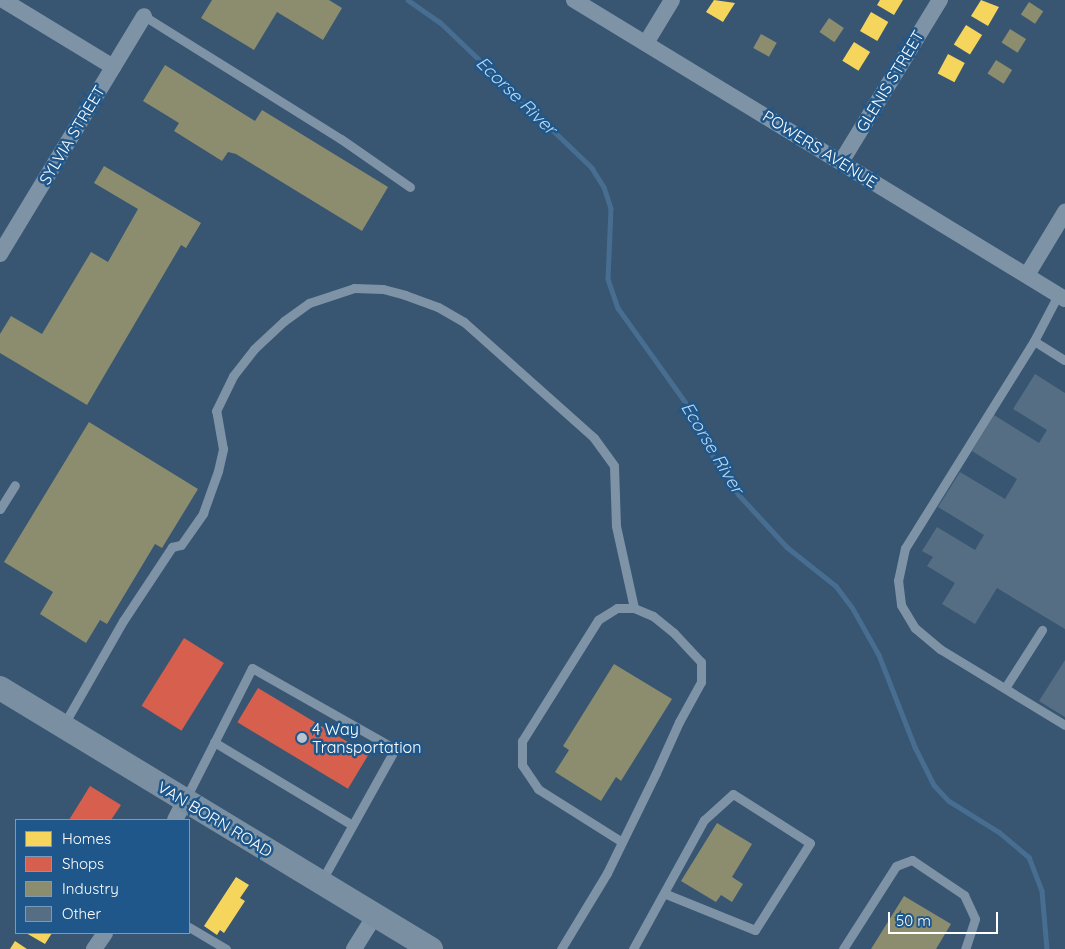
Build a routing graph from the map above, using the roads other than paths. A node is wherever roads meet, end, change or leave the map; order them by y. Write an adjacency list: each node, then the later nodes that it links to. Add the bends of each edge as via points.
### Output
1 (3, 0): 7 (street)
2 (574, 0): 6 (street, POWERS AVENUE)
3 (672, 0): 6 (street)
4 (940, 0): 8 (street, GLENIS STREET)
5 (144, 16): 7 (street, SYLVIA STREET); 9 (lane, via 341,139)
6 (646, 44): 8 (street, POWERS AVENUE)
7 (113, 67): 11 (street, SYLVIA STREET)
8 (841, 162): 12 (street, POWERS AVENUE)
9 (410, 187)
10 (1065, 212): 12 (street)
11 (0, 254)
12 (1026, 276): 13 (street, POWERS AVENUE)
13 (1062, 297): 14 (lane)
14 (1034, 341): 15 (lane); 21 (lane, via 904,548 898,580 901,605 915,628 940,649)
15 (1065, 360)
16 (15, 485): 17 (lane)
17 (0, 509)
18 (634, 608): 23 (lane, via 616,526 614,466 594,438 464,322 438,307 406,295 383,289 354,288 308,303 254,349 233,376 216,411 223,449 202,513 181,545 172,547 123,621); 27 (lane, via 652,616 674,633 701,662 701,682); 27 (lane, via 617,608 598,620 522,741 522,765 538,789)
19 (1042, 630): 21 (lane)
20 (0, 688): 23 (main road, VAN BORN ROAD)
21 (1004, 688): 22 (lane)
22 (1065, 725)
23 (62, 726): 25 (main road, VAN BORN ROAD)
24 (214, 742): 25 (lane); 26 (lane); 26 (lane, via 252,668 395,749)
25 (180, 810): 28 (main road, VAN BORN ROAD)
26 (352, 826): 28 (lane)
27 (622, 842): 37 (lane)
28 (321, 882): 30 (main road, VAN BORN ROAD)
29 (666, 894): 29 (lane, via 755,930 810,843 733,794 704,820); 38 (lane)
30 (375, 916): 35 (street); 36 (main road, VAN BORN ROAD)
31 (190, 928): 34 (lane)
32 (104, 934): 33 (street)
33 (94, 949)
34 (226, 949)
35 (354, 949)
36 (431, 949)
37 (561, 949)
38 (634, 949)
39 (843, 949): 40 (lane, via 896,866 912,860 964,895 975,919)
40 (965, 949)

